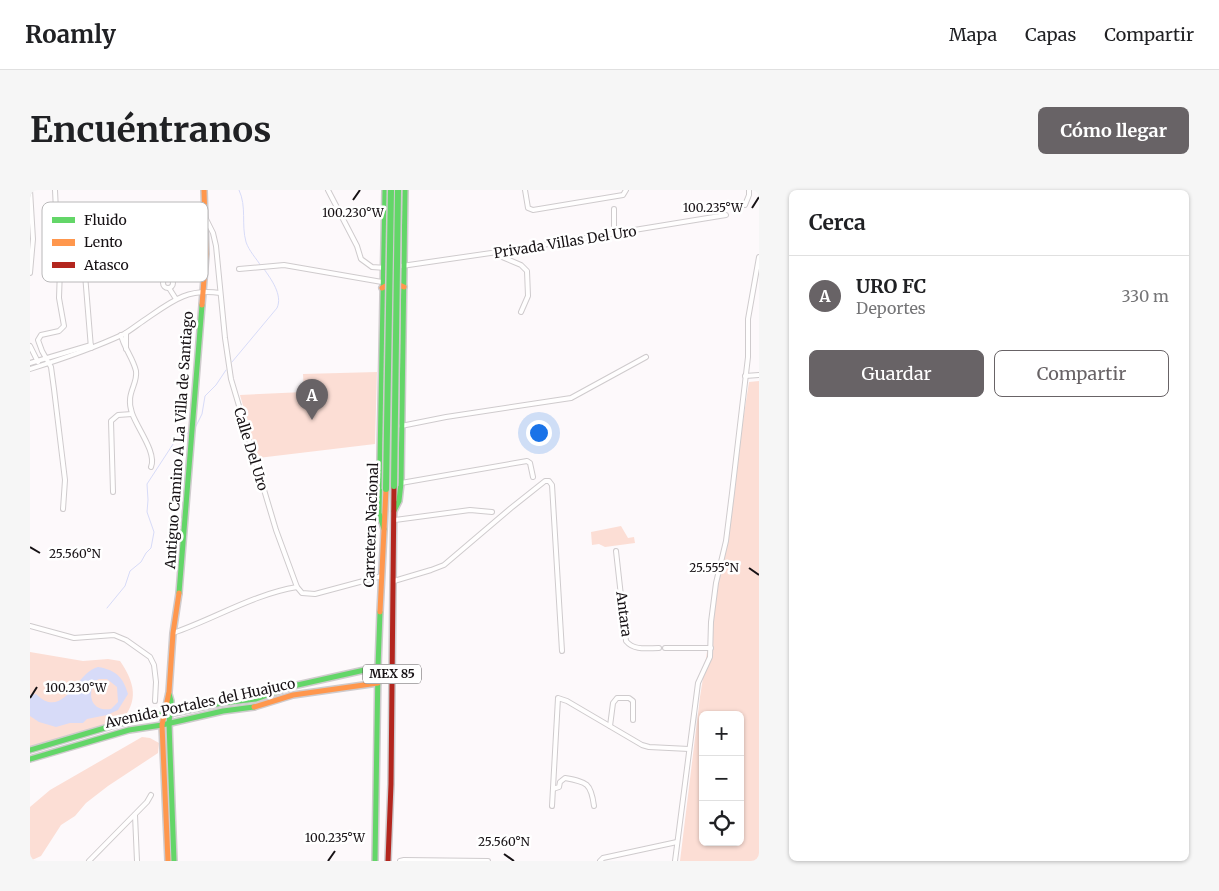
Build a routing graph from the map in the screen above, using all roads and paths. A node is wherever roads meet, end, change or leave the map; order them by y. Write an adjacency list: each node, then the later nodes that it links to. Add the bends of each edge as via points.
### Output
1 (30, 190): 22 (street, via 33,239)
2 (328, 190): 20 (street, via 361,259 372,267)
3 (385, 190): 15 (main road, MEX 85)
4 (391, 190): 56 (main road, Carretera Nacional / MEX 85, bridge)
5 (398, 190): 51 (main road, Carretera Nacional / MEX 85, bridge)
6 (405, 190): 16 (main road, MEX 85)
7 (525, 190): 8 (street, via 528,208 533,210 623,195)
8 (626, 190)
9 (749, 190): 10 (street)
10 (745, 205)
11 (614, 210): 14 (street)
12 (726, 214): 14 (street, Privada Villas Del Uro)
13 (208, 223): 30 (street, Calle Del Uro, via 216,246)
14 (614, 234): 17 (street, Privada Villas Del Uro)
15 (384, 244): 16 (main road, via 392,253); 20 (main road, MEX 85)
16 (405, 245): 19 (main road, MEX 85)
17 (499, 252): 19 (street, Privada Villas Del Uro); 32 (street, via 527,271 528,296)
18 (759, 257): 46 (street, via 748,319)
19 (403, 267): 20 (street, Privada Villas Del Uro); 27 (main road, MEX 85)
20 (382, 268): 26 (main road, MEX 85)
21 (239, 269): 26 (street, via 284,265)
22 (30, 273)
23 (61, 282): 36 (street, via 64,328 39,337)
24 (87, 282): 35 (street)
25 (204, 282): 29 (main road, Antiguo Camino A La Villa de Santiago)
26 (382, 285): 27 (main road, via 393,282); 56 (main road, MEX 85, via 379,513)
27 (404, 287): 48 (main road, MEX 85)
28 (169, 288): 31 (street)
29 (204, 290): 30 (street); 31 (street); 62 (main road, Antiguo Camino A La Villa de Santiago, via 183,555)
30 (220, 293): 60 (street, Calle Del Uro, via 231,379)
31 (176, 300): 33 (street)
32 (522, 312)
33 (123, 334): 35 (street); 47 (street, via 136,371 130,398)
34 (30, 346): 37 (street)
35 (93, 346): 39 (street); 42 (street)
36 (42, 351): 37 (street); 39 (street)
37 (33, 353): 40 (street)
38 (646, 358): 48 (street, via 571,398)
39 (46, 359): 40 (street); 42 (street)
40 (37, 361): 41 (street); 43 (street)
41 (30, 363)
42 (49, 364): 43 (street); 53 (street, via 64,460)
43 (40, 366): 44 (street)
44 (30, 369)
45 (759, 375): 46 (street)
46 (745, 376): 65 (street, via 726,541 711,622)
47 (132, 414): 49 (street, via 152,456); 52 (street, via 118,416 111,421)
48 (402, 426): 51 (main road, MEX 85)
49 (151, 467)
50 (533, 477): 51 (street, via 527,461)
51 (397, 485): 55 (main road, Carretera Nacional / MEX 85)
52 (113, 492)
53 (63, 509)
54 (492, 512): 55 (street, via 470,510)
55 (394, 520): 59 (main road, Carretera Nacional / MEX 85)
56 (384, 530): 58 (main road, Carretera Nacional / MEX 85)
57 (616, 551): 63 (street, Antara, via 626,642 637,648)
58 (382, 576): 60 (street, via 315,594 302,592); 67 (main road, Carretera Nacional / MEX 85)
59 (394, 581): 66 (street, via 444,565 511,508 545,482 550,482); 92 (main road, Carretera Nacional / MEX 85)
60 (296, 587): 62 (street, via 255,598)
61 (30, 626): 71 (street, via 74,638 114,635 126,640 150,657 154,665)
62 (173, 633): 72 (main road, Antiguo Camino A La Villa de Santiago, via 171,701)
63 (659, 648)
64 (665, 648): 65 (street)
65 (711, 648): 78 (street, via 698,683)
66 (562, 651)
67 (378, 667): 68 (main road, Avenida Portales del Huajuco); 69 (main road, Carretera Nacional / MEX 85)
68 (320, 679): 70 (main road); 72 (main road, Avenida Portales del Huajuco, via 256,699)
69 (378, 683): 70 (main road, Avenida Portales del Huajuco); 91 (main road, Carretera Nacional / MEX 85)
70 (321, 690): 75 (main road, Avenida Portales del Huajuco, via 260,706 223,710)
71 (154, 701)
72 (167, 714): 73 (main road, Avenida Portales del Huajuco); 75 (main road, Antiguo Camino A La Villa de Santiago)
73 (131, 720): 77 (main road); 79 (main road, Avenida Portales del Huajuco)
74 (633, 720): 76 (street, via 633,702 629,698 618,698 613,703)
75 (166, 724): 77 (main road, Avenida Portales del Huajuco); 89 (main road, Antiguo Camino A La Villa de Santiago); 90 (main road)
76 (610, 726): 78 (street, via 649,747); 81 (street, via 558,698)
77 (133, 729): 80 (main road, Avenida Portales del Huajuco)
78 (690, 749): 86 (street)
79 (30, 750)
80 (30, 759)
81 (553, 789): 83 (street); 84 (street, via 559,787 565,778 582,781 592,793)
82 (151, 795): 85 (street)
83 (552, 806)
84 (594, 806)
85 (135, 815): 87 (street); 88 (street)
86 (677, 842): 95 (street); 96 (street)
87 (89, 861)
88 (137, 861)
89 (168, 861)
90 (174, 861)
91 (375, 861)
92 (388, 861)
93 (400, 861): 94 (street)
94 (488, 861)
95 (600, 861)
96 (674, 861)

